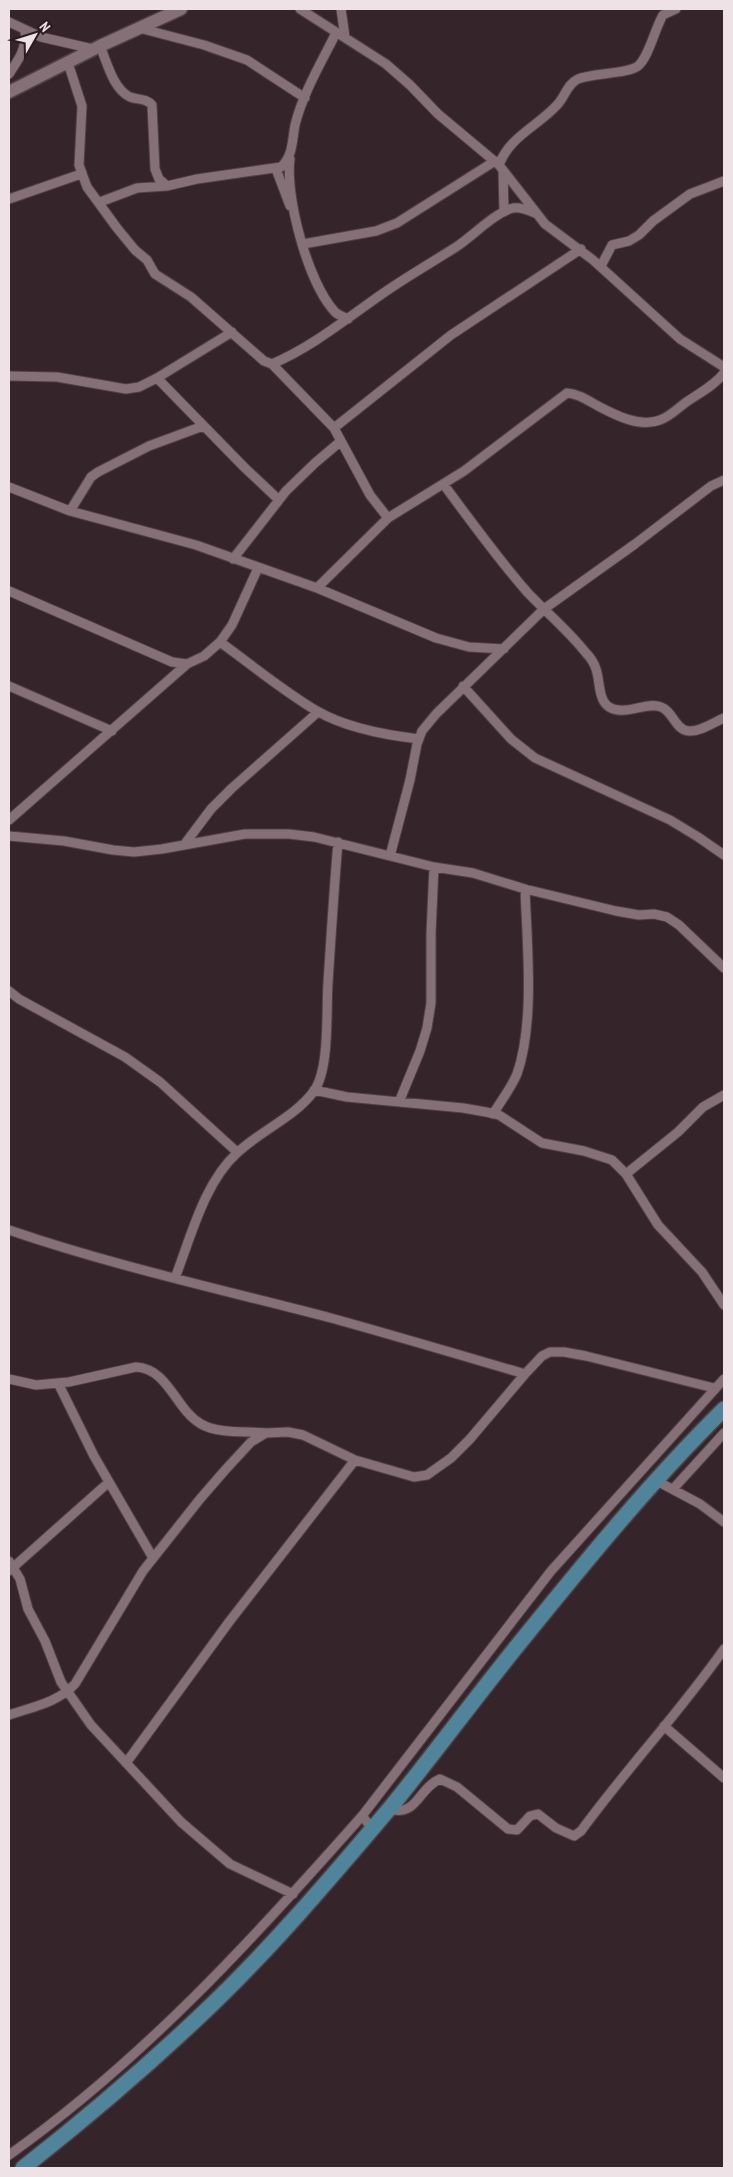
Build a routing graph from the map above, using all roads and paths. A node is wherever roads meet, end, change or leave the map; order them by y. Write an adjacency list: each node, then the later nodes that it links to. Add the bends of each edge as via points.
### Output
1 (180, 9): 6 (street)
2 (300, 9): 8 (street)
3 (341, 9): 9 (street)
4 (676, 9): 15 (street, via 663,15 643,60 636,68 573,82 555,107)
5 (9, 22): 7 (street)
6 (139, 28): 10 (street); 14 (street, via 247,60)
7 (25, 31): 10 (street); 12 (street, via 22,54)
8 (336, 33): 9 (street); 14 (street)
9 (345, 38): 17 (street, via 386,64)
10 (97, 48): 11 (street); 21 (street, via 123,92 152,105 155,169)
11 (68, 63): 13 (street); 19 (street, via 82,106 78,155)
12 (9, 74)
13 (9, 92)
14 (305, 98): 16 (street)
15 (505, 152): 17 (street); 17 (street)
16 (290, 156): 18 (street); 26 (street, via 288,169)
17 (496, 163): 24 (street, via 505,200); 25 (street); 27 (street, via 397,223 376,231)
18 (276, 169): 21 (street); 26 (street)
19 (81, 174): 22 (street); 23 (street)
20 (724, 182): 29 (street, via 690,194 639,235 612,245)
21 (167, 186): 23 (street, via 137,188)
22 (9, 199)
23 (100, 202): 33 (street, via 155,274 191,297)
24 (504, 212): 25 (street, via 514,208); 31 (street)
25 (535, 213): 28 (street)
26 (295, 218): 27 (street)
27 (303, 244): 30 (street, via 312,271)
28 (580, 249): 29 (street); 39 (street, via 451,336)
29 (601, 266): 35 (street, via 680,340)
30 (335, 313): 31 (street); 32 (street)
31 (348, 319): 32 (street)
32 (334, 329): 34 (street)
33 (232, 332): 34 (street, via 259,358); 37 (street)
34 (272, 364): 39 (street)
35 (724, 367): 42 (street, via 711,386 661,420 650,423 617,416 577,394 567,393)
36 (9, 376): 37 (street, via 57,377 126,389)
37 (157, 378): 38 (street)
38 (203, 426): 44 (street); 45 (street, via 149,446 98,472 91,477)
39 (334, 428): 40 (street)
40 (341, 441): 44 (street, via 315,462); 46 (street, via 370,495)
41 (724, 480): 51 (street, via 710,486)
42 (444, 485): 46 (street); 51 (street)
43 (9, 487): 45 (street)
44 (279, 500): 47 (street)
45 (70, 511): 47 (street, via 167,536)
46 (388, 518): 49 (street)
47 (233, 559): 48 (street)
48 (258, 568): 49 (street); 52 (street)
49 (317, 588): 53 (street, via 436,638 469,647)
50 (9, 591): 54 (street, via 172,662)
51 (544, 609): 53 (street); 58 (street, via 593,662 607,706 615,710 662,707 687,731)
52 (220, 642): 54 (street, via 204,656); 57 (street)
53 (504, 649): 56 (street)
54 (187, 664): 59 (street)
55 (9, 686): 59 (street)
56 (463, 686): 60 (street, via 422,730); 65 (street, via 511,739 535,758 670,820)
57 (318, 712): 60 (street, via 390,736); 64 (street, via 227,793)
58 (724, 718)
59 (112, 731): 61 (street)
60 (419, 739): 66 (street)
61 (9, 820)
62 (9, 836): 64 (street, via 134,852)
63 (338, 842): 64 (street, via 270,833); 66 (street); 71 (street, via 327,1034)
64 (184, 845)
65 (724, 855)
66 (390, 856): 67 (street)
67 (434, 867): 68 (street, via 473,873); 73 (street, via 428,1020 420,1051)
68 (525, 889): 69 (street, via 639,916 654,914 667,917 680,925); 74 (street, via 527,1027 516,1076)
69 (724, 968)
70 (9, 991): 75 (street, via 125,1057 160,1082)
71 (314, 1090): 73 (street); 75 (street)
72 (724, 1095): 76 (street, via 703,1107)
73 (399, 1102): 74 (street)
74 (493, 1114): 76 (street, via 542,1143 612,1160)
75 (237, 1152): 78 (street, via 214,1182)
76 (626, 1174): 79 (street, via 658,1225 702,1272)
77 (9, 1230): 78 (street)
78 (175, 1278): 80 (street, via 331,1318)
79 (724, 1305)
80 (525, 1374): 84 (street, via 542,1356 550,1352 564,1352); 88 (street, via 470,1439 451,1458 426,1475 414,1477)
81 (724, 1379): 84 (street)
82 (9, 1380): 83 (street, via 36,1385)
83 (58, 1383): 87 (street, via 145,1367 170,1388 187,1412 202,1425 213,1429); 90 (street)
84 (714, 1388): 102 (street, via 551,1571)
85 (724, 1409): 89 (main road)
86 (724, 1432): 91 (street)
87 (266, 1433): 88 (street, via 303,1435); 93 (street, via 252,1442 221,1474)
88 (355, 1460): 99 (street, via 229,1622)
89 (655, 1480): 91 (street); 101 (main road, via 522,1640)
90 (109, 1482): 93 (street); 94 (street)
91 (673, 1489): 92 (street)
92 (724, 1522)
93 (153, 1558): 96 (street, via 94,1655)
94 (10, 1566): 96 (street, via 20,1579 28,1609)
95 (724, 1648): 98 (street)
96 (66, 1692): 97 (street, via 42,1705); 99 (street, via 91,1726)
97 (9, 1716)
98 (664, 1726): 100 (street); 101 (street, via 574,1836 556,1828 538,1814 530,1816 517,1830 508,1829 457,1787 440,1779 406,1811)
99 (126, 1763): 104 (street, via 182,1822 234,1867)
100 (724, 1778)
101 (389, 1809): 103 (main road)
102 (362, 1816): 103 (street); 104 (street)
103 (372, 1828): 106 (main road, via 260,1955 201,2016 78,2124)
104 (292, 1894): 105 (street, via 195,1998 88,2093)
105 (9, 2155)
106 (22, 2168)

